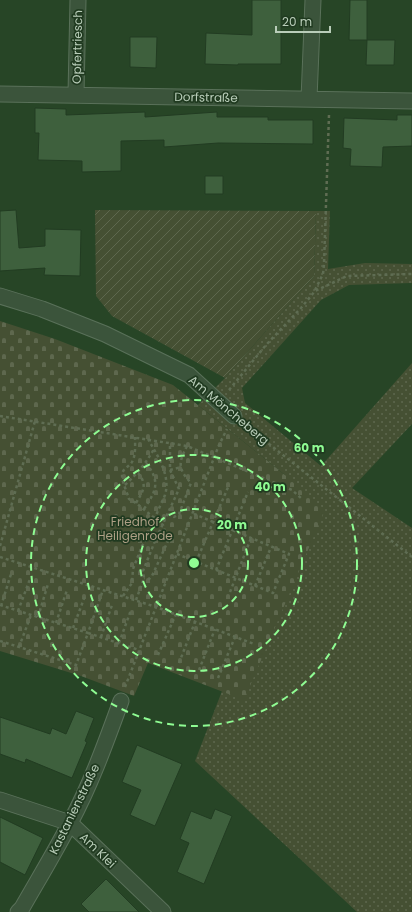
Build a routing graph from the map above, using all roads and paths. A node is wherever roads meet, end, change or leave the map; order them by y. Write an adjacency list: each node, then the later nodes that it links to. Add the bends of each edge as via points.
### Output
1 (78, 0): 4 (street, Opfertriesch)
2 (312, 0): 5 (street)
3 (0, 94): 4 (street, Dorfstraße)
4 (76, 94): 5 (street, Dorfstraße)
5 (309, 99): 6 (street, Dorfstraße)
6 (330, 99): 7 (street, Dorfstraße); 9 (path, via 324,264)
7 (412, 100)
8 (412, 274): 9 (path, via 347,276)
9 (315, 291): 11 (path)
10 (0, 296): 11 (street, Am Möncheberg, via 42,309 148,354 189,375)
11 (218, 401): 13 (street, Am Möncheberg)
12 (0, 416): 14 (path)
13 (234, 416): 20 (path); 43 (path, Am Möncheberg)
14 (35, 421): 15 (path); 39 (path)
15 (135, 437): 16 (path); 25 (path, via 132,462 122,475)
16 (148, 439): 17 (path); 19 (path)
17 (170, 443): 18 (path); 23 (path)
18 (187, 446): 20 (path); 22 (path, via 180,460)
19 (154, 449): 21 (path); 33 (path, via 162,463 166,485)
20 (214, 458): 28 (path, via 292,490); 31 (path)
21 (146, 463): 24 (path); 30 (path, via 155,480 155,487)
22 (181, 468): 23 (path); 32 (path, via 191,483 179,514 174,517)
23 (170, 470): 32 (path, via 178,489)
24 (138, 473): 25 (path); 29 (path, via 143,479 144,486)
25 (125, 485): 29 (path, via 129,499)
26 (229, 485): 34 (path)
27 (248, 492): 36 (path)
28 (301, 498)
29 (136, 503): 30 (path)
30 (144, 509): 33 (path)
31 (192, 513): 34 (path); 41 (path)
32 (168, 514): 35 (path)
33 (155, 518): 35 (path)
34 (213, 522): 36 (path); 44 (path)
35 (163, 525): 38 (path); 47 (path, via 168,541 152,576)
36 (232, 530): 37 (path); 45 (path)
37 (251, 538): 40 (path); 48 (path)
38 (155, 541): 47 (path, via 143,571); 56 (path, via 145,541 142,546 133,569 132,583)
39 (0, 546)
40 (271, 547): 51 (path); 51 (path, via 288,554 273,593)
41 (177, 554): 44 (path); 60 (path)
42 (0, 557): 53 (path)
43 (412, 557)
44 (196, 562): 45 (path)
45 (216, 570): 48 (path)
46 (11, 574): 59 (path)
47 (144, 578): 57 (path)
48 (236, 578): 51 (path); 54 (path)
49 (30, 579): 62 (path)
50 (48, 584): 65 (path)
51 (255, 586)
52 (67, 590): 67 (path)
53 (103, 590): 56 (path); 70 (path)
54 (230, 592)
55 (85, 596): 68 (path)
56 (123, 596): 57 (path)
57 (136, 600): 60 (path)
58 (112, 605): 71 (path)
59 (0, 606): 62 (path)
60 (156, 607): 63 (path); 77 (path)
61 (131, 610): 74 (path)
62 (18, 611): 64 (path)
63 (176, 614): 66 (path); 78 (path)
64 (30, 615): 65 (path); 76 (path)
65 (38, 617): 67 (path)
66 (195, 622): 69 (path); 79 (path)
67 (56, 623): 68 (path)
68 (73, 628): 70 (path)
69 (215, 629): 72 (path); 80 (path)
70 (88, 633): 71 (path); 76 (path, via 76,665)
71 (101, 637): 74 (path)
72 (235, 637): 75 (path); 81 (path)
73 (0, 641): 76 (path)
74 (120, 643): 77 (path)
75 (254, 644)
76 (19, 647)
77 (139, 650): 82 (path)
78 (158, 655)
79 (178, 663)
80 (199, 670)
81 (218, 678)
82 (121, 700): 84 (street, Kastanienstraße)
83 (0, 800): 84 (street, Am Klei)
84 (70, 823): 85 (street, Kastanienstraße); 86 (street, Am Klei)
85 (18, 912)
86 (163, 912)

